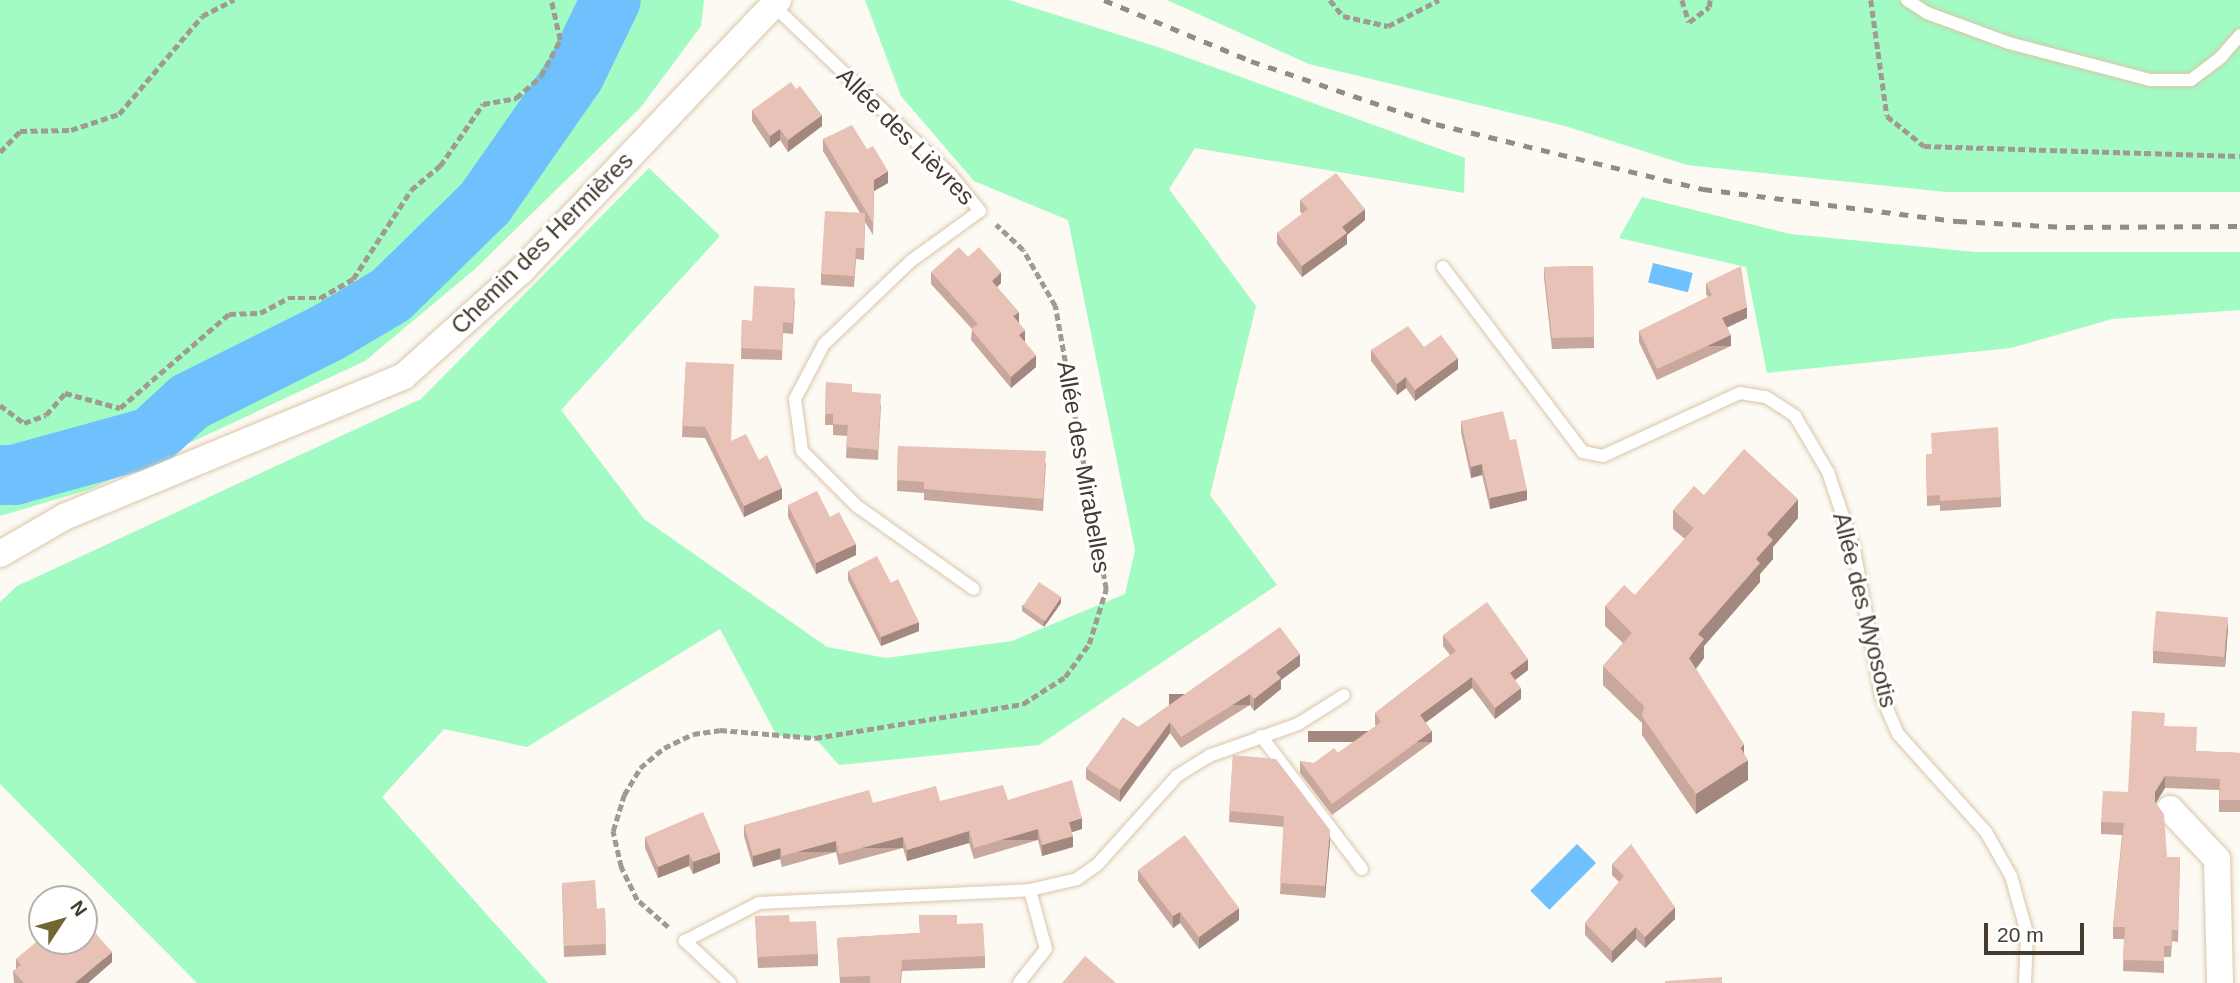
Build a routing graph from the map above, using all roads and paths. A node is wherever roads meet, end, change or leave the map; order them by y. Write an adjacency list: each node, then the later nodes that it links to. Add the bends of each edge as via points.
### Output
1 (233, 0): 11 (path, via 202,16 119,114 71,130 20,131)
2 (551, 0): 15 (path, via 560,40 541,76 516,98 483,104 440,166 411,190 353,279 320,298 288,298 260,313 229,314 120,408 65,393 46,415 24,423)
3 (1330, 0): 4 (path, via 1343,16 1388,26)
4 (1439, 0)
5 (1682, 0): 6 (path, via 1689,22 1709,7)
6 (1710, 0)
7 (1871, 0): 12 (path, via 1887,116 1924,146)
8 (1907, 0): 10 (lane, via 1927,13 2009,43 2150,80 2191,80 2221,57)
9 (776, 3): 13 (lane, Allée des Lièvres, via 949,173); 16 (street, Chemin des Hermières, via 520,272 404,376 64,517)
10 (2240, 34)
11 (0, 152)
12 (2240, 156)
13 (980, 211): 17 (lane, Allée des Lièvres, via 911,261 824,344 795,398 802,452 857,506); 23 (path, Allée des Mirabelles, via 1023,250 1055,306 1106,589 1088,644 1065,677 1023,704 815,738 720,730 693,734 664,748 640,768 624,795 613,831 621,867 636,900)
14 (1443, 267): 26 (lane, Allée des Myosotis, via 1583,452 1603,456 1740,393 1766,397 1795,416 1828,472 1854,549 1881,695 1898,734 1986,832 2011,876 2027,933)
15 (0, 405)
16 (0, 554)
17 (974, 589)
18 (1344, 695): 19 (lane, via 1298,724)
19 (1261, 736): 21 (lane); 22 (lane, via 1209,756 1177,776 1097,865 1077,879)
20 (2170, 809): 27 (street, via 2217,859)
21 (1362, 869)
22 (1030, 890): 23 (lane, via 759,903); 25 (lane, via 1046,948)
23 (685, 941): 24 (lane)
24 (730, 983)
25 (1019, 983)
26 (2025, 983)
27 (2220, 983)

